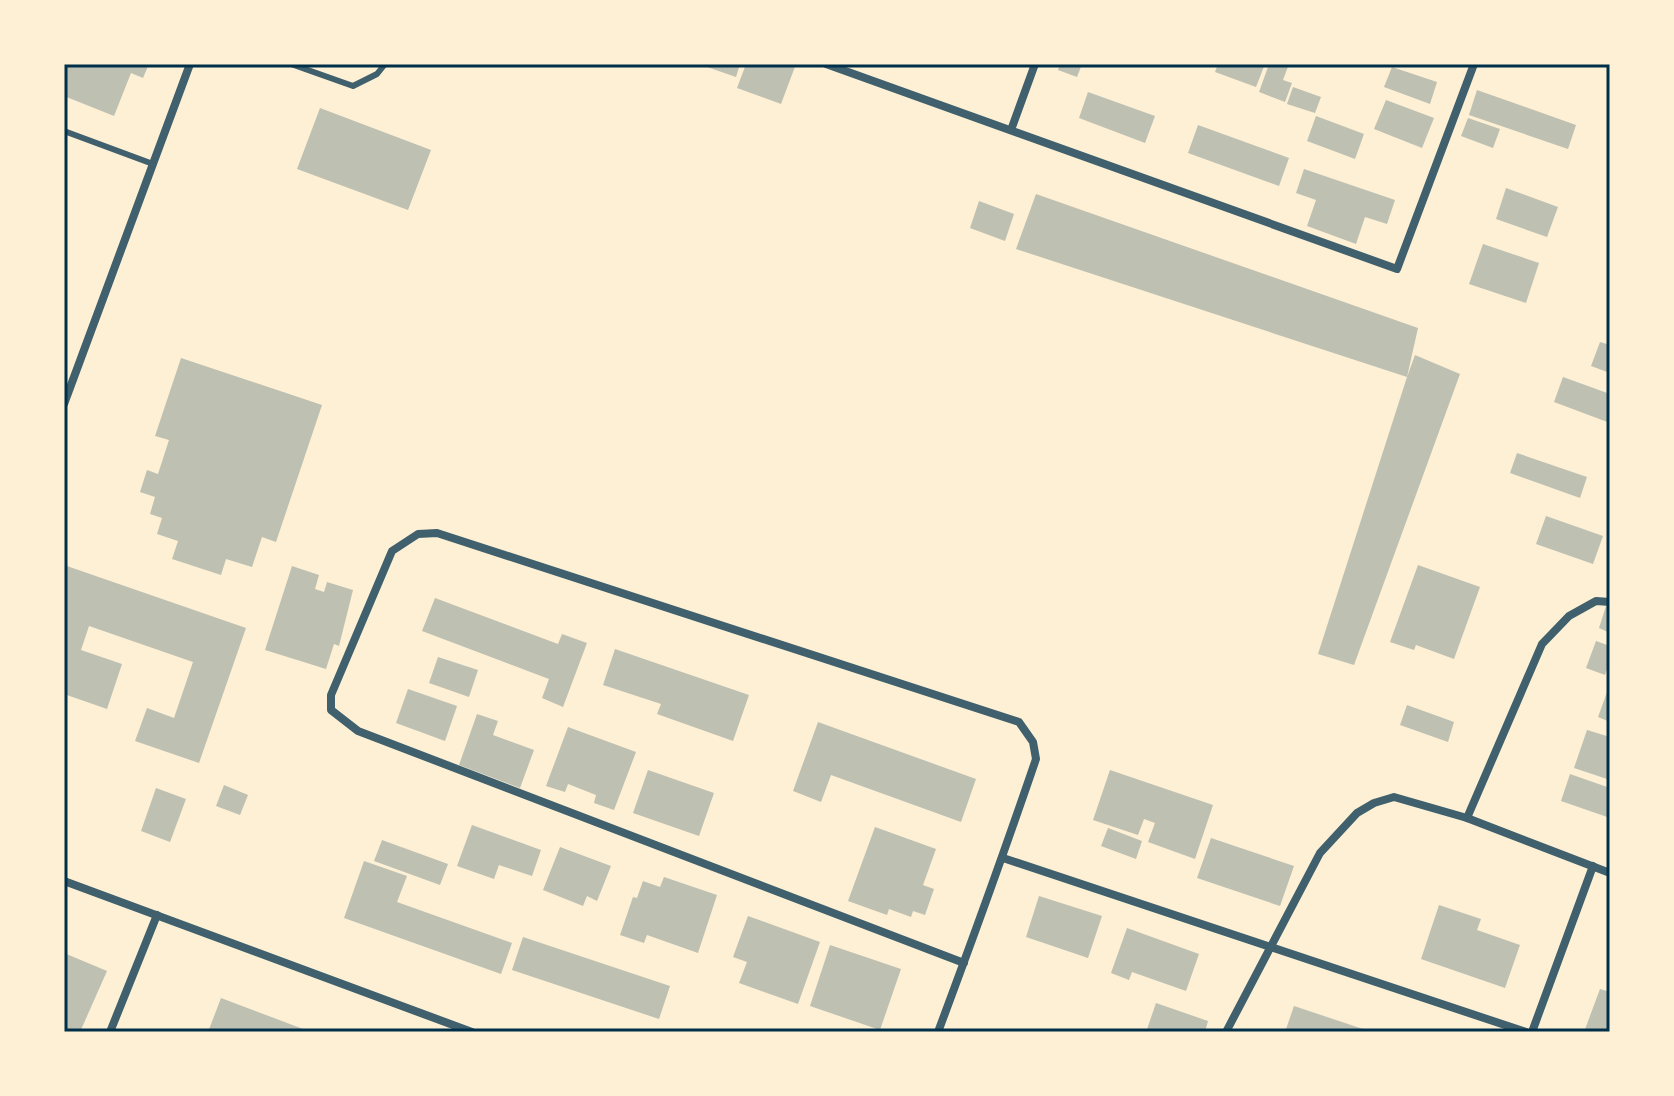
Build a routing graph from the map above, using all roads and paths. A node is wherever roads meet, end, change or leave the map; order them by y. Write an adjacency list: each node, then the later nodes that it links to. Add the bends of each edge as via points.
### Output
1 (190, 64): 9 (street)
2 (291, 64): 3 (lane, via 353,86)
3 (385, 64)
4 (826, 64): 7 (street)
5 (1035, 64): 7 (street)
6 (1474, 64): 7 (street, via 1397,269)
7 (1011, 130)
8 (64, 131): 9 (lane)
9 (153, 164): 10 (street)
10 (64, 404)
11 (1610, 602): 12 (street, via 1596,601 1569,616 1542,644)
12 (1467, 818): 14 (street); 18 (street, via 1394,797 1357,813 1320,853)
13 (1003, 858): 18 (street); 19 (street); 19 (street, via 1036,759 1033,742 1019,722 437,533 418,534 392,551 331,695 331,710 358,731)
14 (1593, 866): 15 (street); 24 (street)
15 (1610, 873)
16 (64, 881): 17 (street)
17 (157, 915): 20 (street); 21 (street)
18 (1271, 947): 23 (street); 24 (street)
19 (964, 963): 22 (street)
20 (110, 1032)
21 (472, 1032)
22 (938, 1032)
23 (1226, 1032)
24 (1529, 1032)

